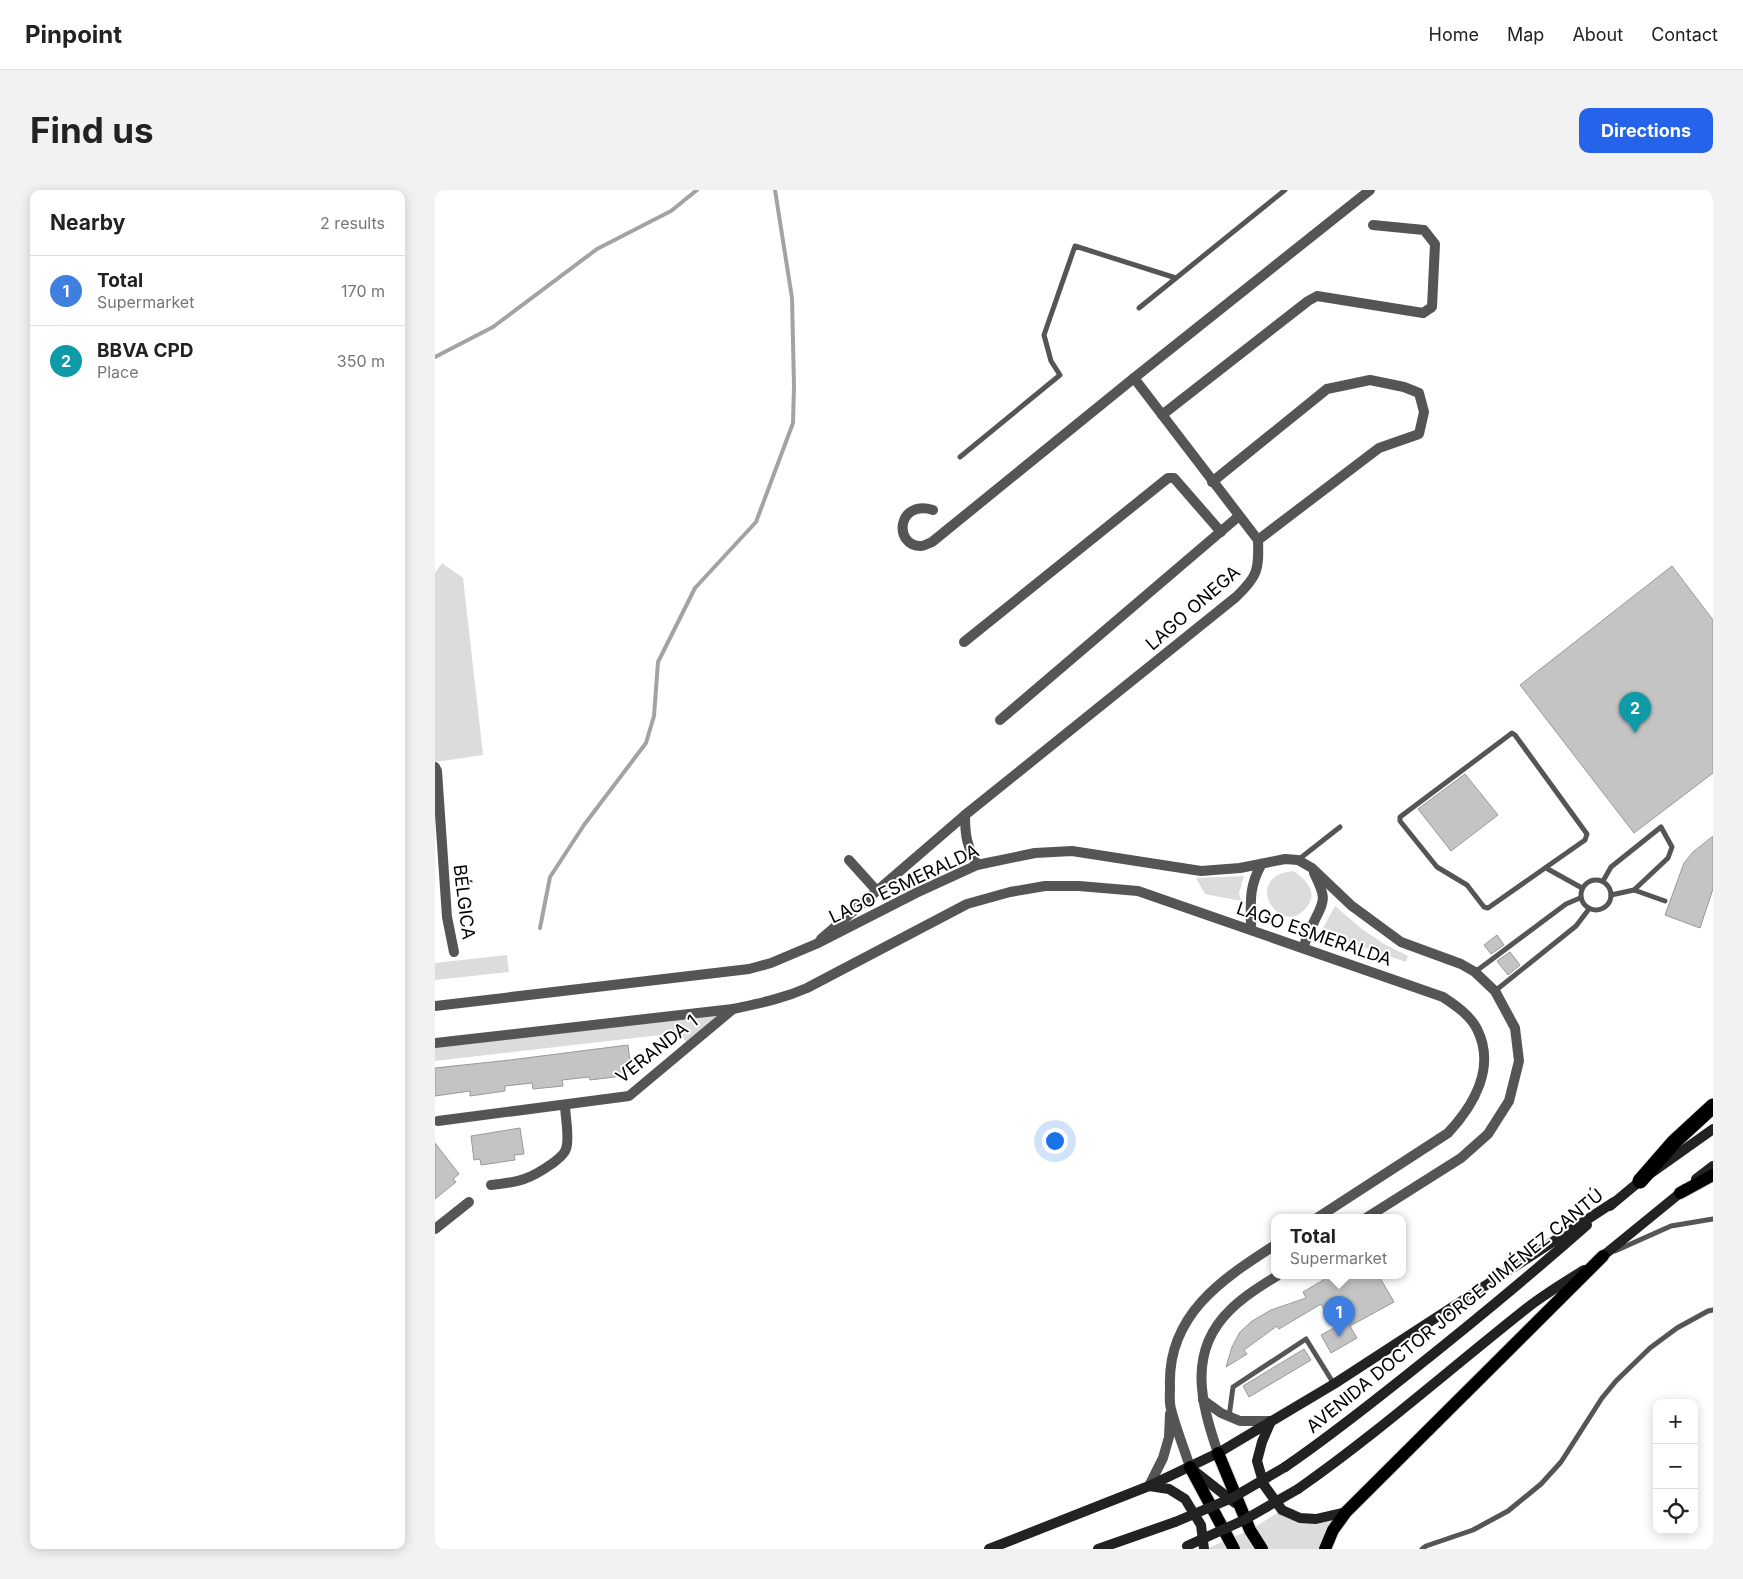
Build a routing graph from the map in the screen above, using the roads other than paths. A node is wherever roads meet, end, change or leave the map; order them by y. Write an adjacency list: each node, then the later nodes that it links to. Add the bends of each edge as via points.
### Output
1 (1285, 190): 4 (lane)
2 (1370, 190): 6 (street)
3 (1373, 225): 7 (street, via 1424,230 1435,244 1432,307 1423,313 1317,296)
4 (1176, 278): 5 (lane); 8 (lane, via 1075,246 1044,335 1051,361 1060,375)
5 (1139, 308)
6 (1134, 378): 7 (street); 10 (street, via 932,542 921,546 910,543 902,526 905,516 915,508)
7 (1162, 415): 9 (street)
8 (960, 457)
9 (1213, 482): 11 (street); 13 (street, via 1327,390 1370,380 1419,393 1424,412 1419,434 1379,448)
10 (933, 510)
11 (1239, 516): 12 (street); 13 (street)
12 (1221, 532): 14 (street, via 1175,478 1169,478); 15 (street)
13 (1258, 540): 17 (street, LAGO ONEGA, via 1259,563 1253,582)
14 (964, 642)
15 (1000, 720)
16 (435, 767): 38 (street, BÉLGICA, via 447,917)
17 (965, 816): 21 (street, via 969,849); 28 (street, LAGO ONEGA)
18 (1340, 827): 20 (lane)
19 (849, 860): 28 (street)
20 (1298, 860): 22 (street, LAGO ESMERALDA, via 1285,858); 23 (street, LAGO ESMERALDA)
21 (977, 864): 22 (street, LAGO ESMERALDA, via 1035,853 1071,851 1201,871); 36 (street, LAGO ESMERALDA)
22 (1261, 865): 35 (street, via 1251,892)
23 (1312, 868): 29 (street, LAGO ESMERALDA); 33 (street, via 1323,895)
24 (1546, 868): 24 (lane, via 1488,908 1484,907 1467,885 1437,867 1400,817 1512,733 1515,734 1587,834 1585,840); 26 (lane)
25 (1603, 882): 26 (lane, via 1589,881); 27 (lane, via 1611,867 1661,827 1672,846 1667,858); 30 (lane)
26 (1582, 888): 31 (lane)
27 (1634, 890): 30 (lane); 32 (lane)
28 (877, 891): 36 (street, LAGO ONEGA)
29 (1341, 895): 33 (street); 39 (street, LAGO ESMERALDA, via 1401,942)
30 (1611, 895): 34 (lane, via 1604,908)
31 (1580, 898): 34 (lane); 39 (lane, via 1566,904)
32 (1665, 901)
33 (1323, 904): 37 (street)
34 (1589, 909): 40 (lane, via 1576,926)
35 (1251, 930): 37 (street, LAGO ESMERALDA); 42 (street, LAGO ESMERALDA, via 1138,891 1045,886 967,904 786,998)
36 (816, 944): 41 (street, LAGO ESMERALDA, via 771,964 749,969)
37 (1303, 948): 55 (street, LAGO ESMERALDA, via 1443,997 1476,1028 1485,1052 1477,1091 1468,1109 1448,1133)
38 (454, 952)
39 (1475, 972): 40 (street, LAGO ESMERALDA)
40 (1495, 991): 56 (street, LAGO ESMERALDA, via 1515,1028 1519,1061 1509,1101 1488,1134 1461,1158)
41 (435, 1006)
42 (733, 1009): 43 (street, LAGO ESMERALDA); 44 (street, VERANDA 1, via 629,1096)
43 (435, 1042)
44 (565, 1105): 46 (street, VERANDA 1); 51 (street, via 567,1142 563,1155 528,1179)
45 (1713, 1106): 50 (highway, via 1674,1142)
46 (438, 1121)
47 (1713, 1129): 50 (main road, AVENIDA DOCTOR JORGE JIMÉNEZ CANTÚ)
48 (1713, 1166): 52 (main road)
49 (1713, 1175): 52 (main road)
50 (1640, 1181): 54 (main road, AVENIDA DOCTOR JORGE JIMÉNEZ CANTÚ)
51 (491, 1185)
52 (1680, 1193): 60 (main road)
53 (469, 1202): 58 (street)
54 (1614, 1202): 63 (main road); 75 (main road, AVENIDA DOCTOR JORGE JIMÉNEZ CANTÚ, bridge, via 1436,1352 1285,1467 1232,1498)
55 (1323, 1214)
56 (1372, 1214)
57 (1713, 1219): 60 (lane, via 1671,1226)
58 (435, 1229)
59 (1271, 1248): 65 (street, via 1212,1290 1190,1316 1173,1352 1169,1376)
60 (1603, 1256): 72 (main road); 73 (main road, bridge, via 1529,1307 1374,1433 1298,1489 1244,1520)
61 (1273, 1279): 64 (street, via 1240,1301 1216,1326 1202,1363)
62 (1713, 1310): 80 (lane, via 1677,1328 1650,1348 1616,1381 1561,1462 1541,1484 1508,1511)
63 (1334, 1384): 66 (lane, via 1306,1339 1233,1387); 67 (main road)
64 (1203, 1400): 66 (street); 68 (street)
65 (1170, 1408): 69 (street); 70 (street, via 1169,1437)
66 (1229, 1417): 67 (street, via 1240,1421)
67 (1271, 1421): 68 (main road); 72 (main road, via 1257,1461 1264,1485 1282,1510 1300,1518 1316,1519)
68 (1219, 1453): 69 (main road); 71 (main road)
69 (1190, 1467): 70 (main road); 71 (main road); 77 (main road)
70 (1149, 1486): 74 (main road); 76 (main road, via 1169,1490 1185,1499 1201,1525)
71 (1241, 1508): 78 (main road)
72 (1346, 1512): 79 (main road)
73 (1183, 1548)
74 (989, 1549)
75 (1098, 1549)
76 (1205, 1549)
77 (1233, 1549)
78 (1262, 1549)
79 (1325, 1549)
80 (1422, 1549)

